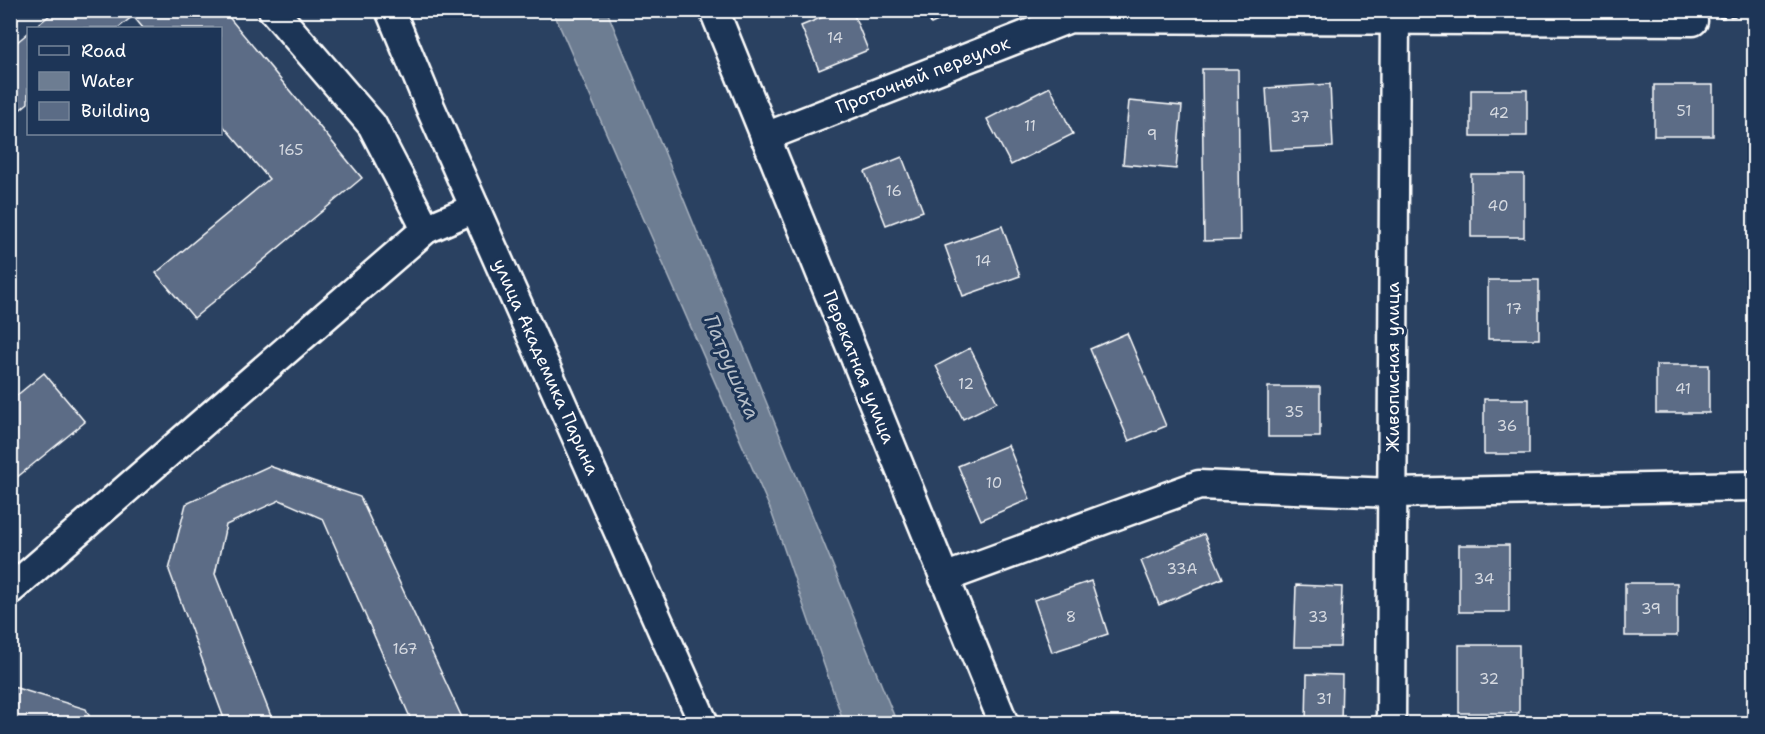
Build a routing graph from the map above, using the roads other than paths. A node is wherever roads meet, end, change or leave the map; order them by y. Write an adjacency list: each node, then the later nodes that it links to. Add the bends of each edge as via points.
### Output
1 (273, 10): 9 (street, via 372,124)
2 (390, 10): 8 (street, улица Академика Парина)
3 (714, 10): 7 (street, Перекатная улица)
4 (1069, 14): 5 (street, Проточный переулок); 7 (street, Проточный переулок)
5 (1395, 14): 6 (street, Проточный переулок); 11 (street, Живописная улица)
6 (1693, 21)
7 (765, 137): 12 (street, Перекатная улица)
8 (475, 208): 9 (street); 14 (street, улица Академика Парина)
9 (426, 230): 13 (street)
10 (1755, 486): 11 (street)
11 (1392, 493): 12 (street, via 1200,484); 16 (street, Живописная улица)
12 (944, 578): 15 (street, Перекатная улица)
13 (10, 590)
14 (704, 723)
15 (1004, 723)
16 (1391, 723)

